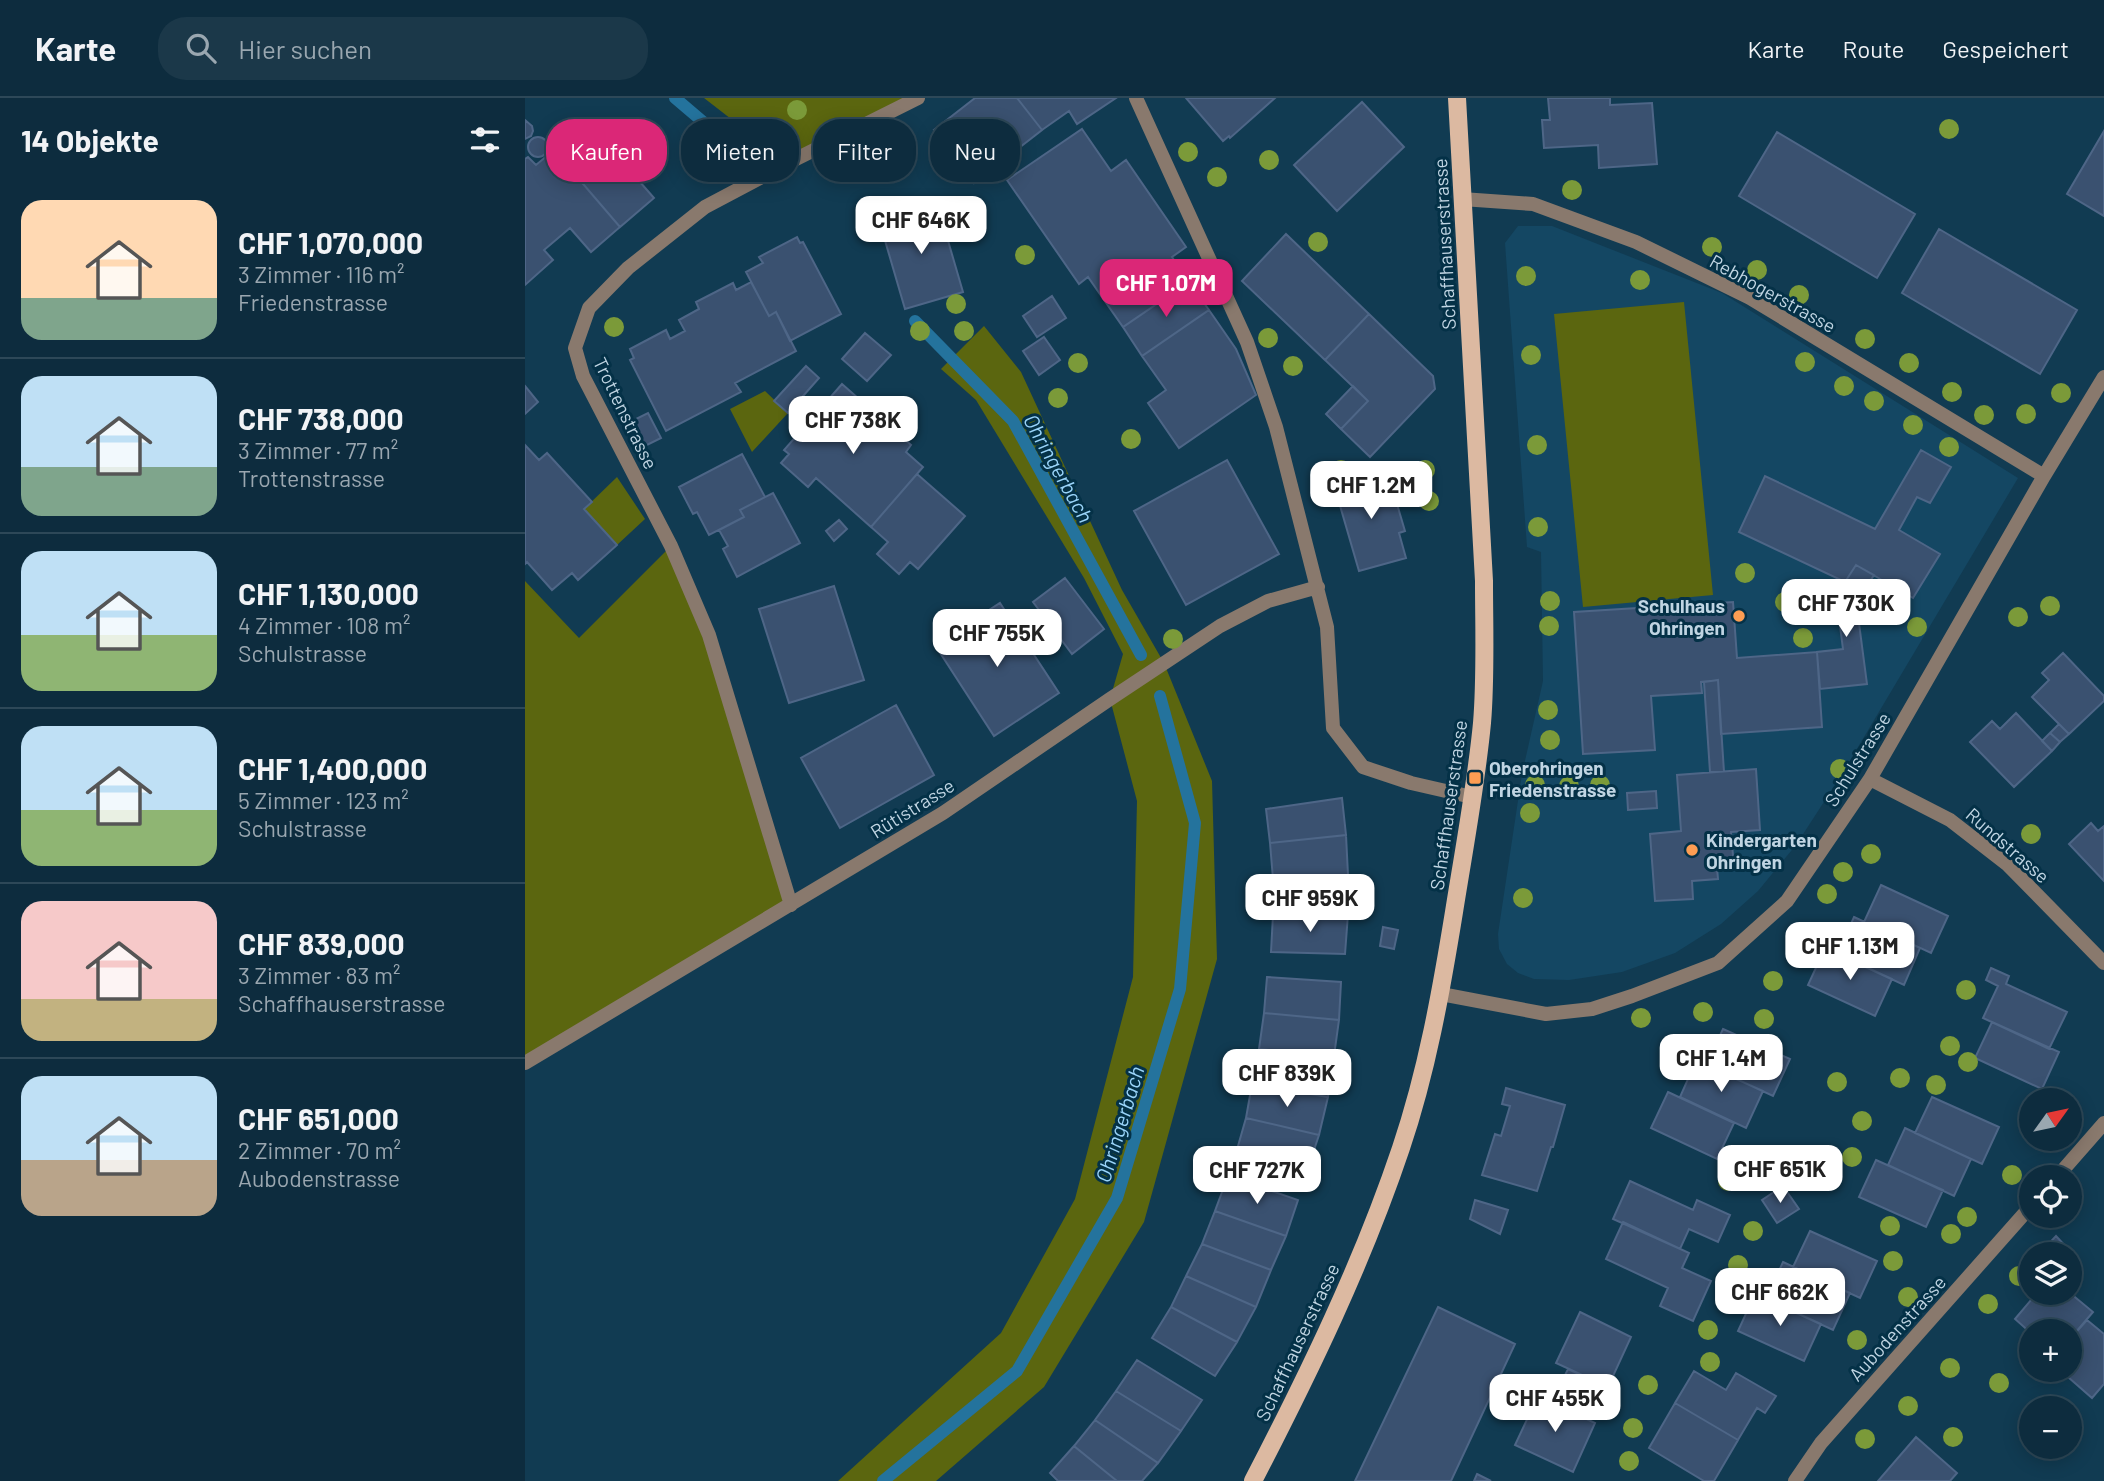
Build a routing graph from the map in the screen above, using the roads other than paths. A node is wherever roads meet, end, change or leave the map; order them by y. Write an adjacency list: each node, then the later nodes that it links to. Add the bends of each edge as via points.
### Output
1 (919, 98): 10 (street, Trottenstrasse, via 705,208 628,268 589,308 575,348 583,376 671,546 709,635)
2 (1136, 98): 7 (street, via 1247,342 1276,427)
3 (1457, 98): 4 (main road, Schaffhauserstrasse)
4 (1462, 199): 6 (street, Rebhogerstrasse, via 1533,204 1636,242 1750,298); 9 (main road, Schaffhauserstrasse, via 1484,581 1482,722)
5 (2104, 377): 6 (street, Schulstrasse)
6 (2045, 476): 8 (street, Schulstrasse)
7 (1318, 587): 9 (street, via 1328,627 1333,728 1363,767); 10 (street, Rütistrasse, via 1268,601 1220,626 943,813)
8 (1870, 779): 11 (street, Rundstrasse, via 1950,820 2008,865); 12 (street, Schulstrasse, via 1787,901 1718,963 1592,1009 1558,1013)
9 (1472, 797): 12 (main road, Schaffhauserstrasse)
10 (791, 905): 13 (street, Rütistrasse)
11 (2104, 963)
12 (1440, 995): 17 (main road, Schaffhauserstrasse, via 1424,1072 1373,1227 1335,1318)
13 (525, 1063)
14 (2104, 1123): 15 (street)
15 (2067, 1165)
16 (2019, 1220): 18 (street, Aubodenstrasse, via 1821,1443)
17 (1253, 1481)
18 (1795, 1481)

